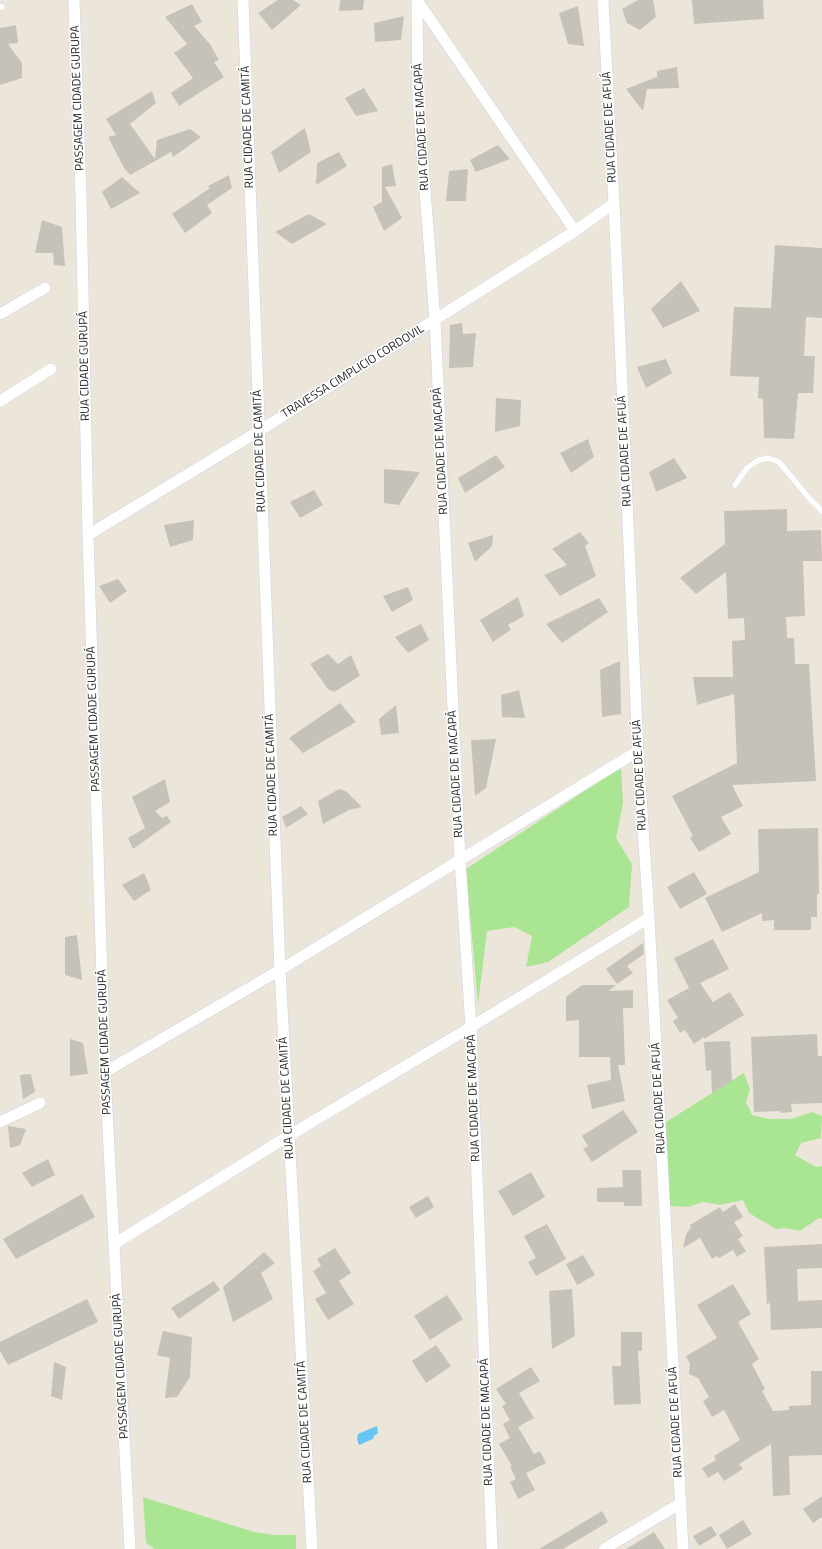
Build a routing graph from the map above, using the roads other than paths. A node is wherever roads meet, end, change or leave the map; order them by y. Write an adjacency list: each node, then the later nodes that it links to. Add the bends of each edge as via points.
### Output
1 (74, 0): 5 (street, PASSAGEM CIDADE GURUPA)
2 (243, 0): 13 (street, RUA CIDADE DE CAMITÁ)
3 (417, 0): 7 (street); 10 (street, RUA CIDADE DE MACAPÁ, via 418,99)
4 (603, 0): 6 (street, RUA CIDADE DE AFUÁ)
5 (81, 196): 16 (street, RUA CIDADE GURUPÁ)
6 (614, 203): 7 (street, TRAVESSA CIMPLICIO CORDOVIL); 17 (street, RUA CIDADE DE AFUÁ)
7 (575, 231): 10 (street, TRAVESSA CIMPLICIO CORDOVIL)
8 (45, 288): 9 (street)
9 (0, 314)
10 (435, 320): 13 (street, TRAVESSA CIMPLICIO CORDOVIL); 18 (street, RUA CIDADE DE MACAPÁ)
11 (51, 369): 12 (street)
12 (0, 401)
13 (259, 431): 16 (street, TRAVESSA CIMPLICIO CORDOVIL); 20 (street, RUA CIDADE DE CAMITÁ)
14 (736, 485): 15 (lane, via 747,468 759,460 768,458 778,462)
15 (822, 511)
16 (88, 535): 22 (street, PASSAGEM CIDADE GURUPÁ)
17 (638, 751): 18 (street); 19 (street, RUA CIDADE DE AFUÁ)
18 (460, 860): 20 (street); 21 (street, RUA CIDADE DE MACAPÁ)
19 (649, 918): 21 (street); 27 (street, RUA CIDADE DE AFUÁ)
20 (280, 970): 22 (street); 25 (street, RUA CIDADE DE CAMITÁ)
21 (471, 1027): 25 (street); 30 (street, RUA CIDADE DE MACAPÁ)
22 (106, 1072): 26 (street, PASSAGEM CIDADE GURUPÁ)
23 (40, 1103): 24 (street)
24 (0, 1122)
25 (290, 1135): 26 (street); 29 (street, RUA CIDADE DE CAMITÁ)
26 (114, 1244): 28 (street, PASSAGEM CIDADE GURUPÁ)
27 (681, 1503): 31 (street); 32 (street, RUA CIDADE DE AFUÁ)
28 (130, 1549)
29 (312, 1549)
30 (492, 1549)
31 (604, 1549)
32 (683, 1549)

